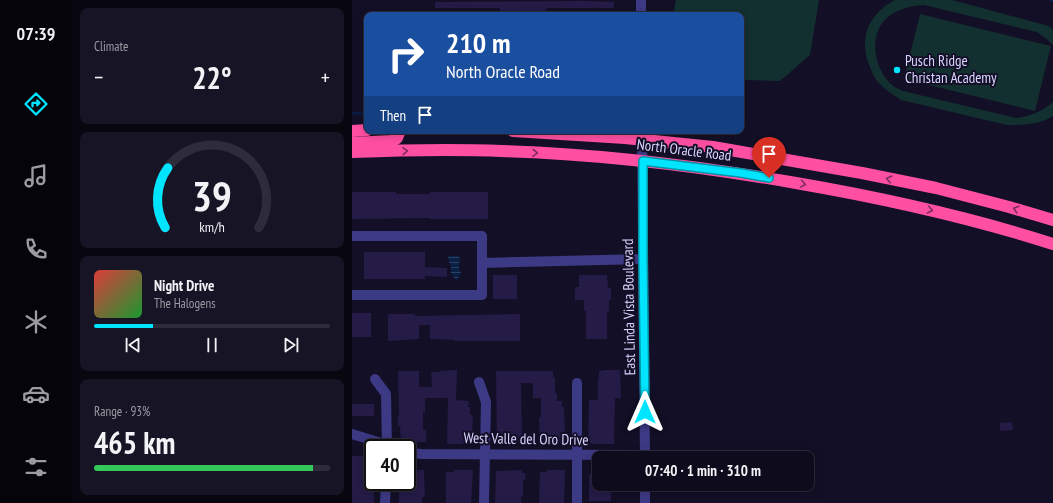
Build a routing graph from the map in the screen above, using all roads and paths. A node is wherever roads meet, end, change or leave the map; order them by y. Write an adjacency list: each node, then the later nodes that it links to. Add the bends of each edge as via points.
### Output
1 (641, 0): 2 (street)
2 (641, 12)
3 (364, 130): 4 (highway)
4 (352, 131)
5 (399, 134): 8 (highway, via 392,141)
6 (610, 134): 7 (highway, North Oracle Road)
7 (642, 135): 10 (street, East Linda Vista Boulevard); 11 (highway, North Oracle Road, one-way to 7, via 936,188)
8 (352, 144)
9 (352, 152): 10 (highway, North Oracle Road, one-way to 10, via 502,151)
10 (643, 161): 13 (highway, North Oracle Road, one-way to 13, via 741,173 853,192 1009,230); 14 (street, East Linda Vista Boulevard)
11 (1053, 220)
12 (352, 236): 15 (street, via 482,236)
13 (1053, 244)
14 (643, 259): 15 (street); 23 (street, East Linda Vista Boulevard)
15 (482, 263): 16 (street, via 482,295)
16 (352, 295)
17 (375, 379): 22 (street, via 386,394)
18 (479, 382): 25 (street, via 486,402)
19 (577, 383): 26 (street)
20 (352, 434): 21 (street)
21 (366, 439)
22 (388, 439)
23 (645, 451)
24 (416, 454): 25 (street, West Valle del Oro Drive)
25 (485, 454): 26 (street, West Valle del Oro Drive); 31 (street)
26 (578, 455): 27 (street, West Valle del Oro Drive); 32 (street)
27 (592, 455)
28 (386, 491): 30 (street)
29 (646, 491): 33 (street)
30 (385, 503)
31 (484, 503)
32 (577, 503)
33 (646, 503)

